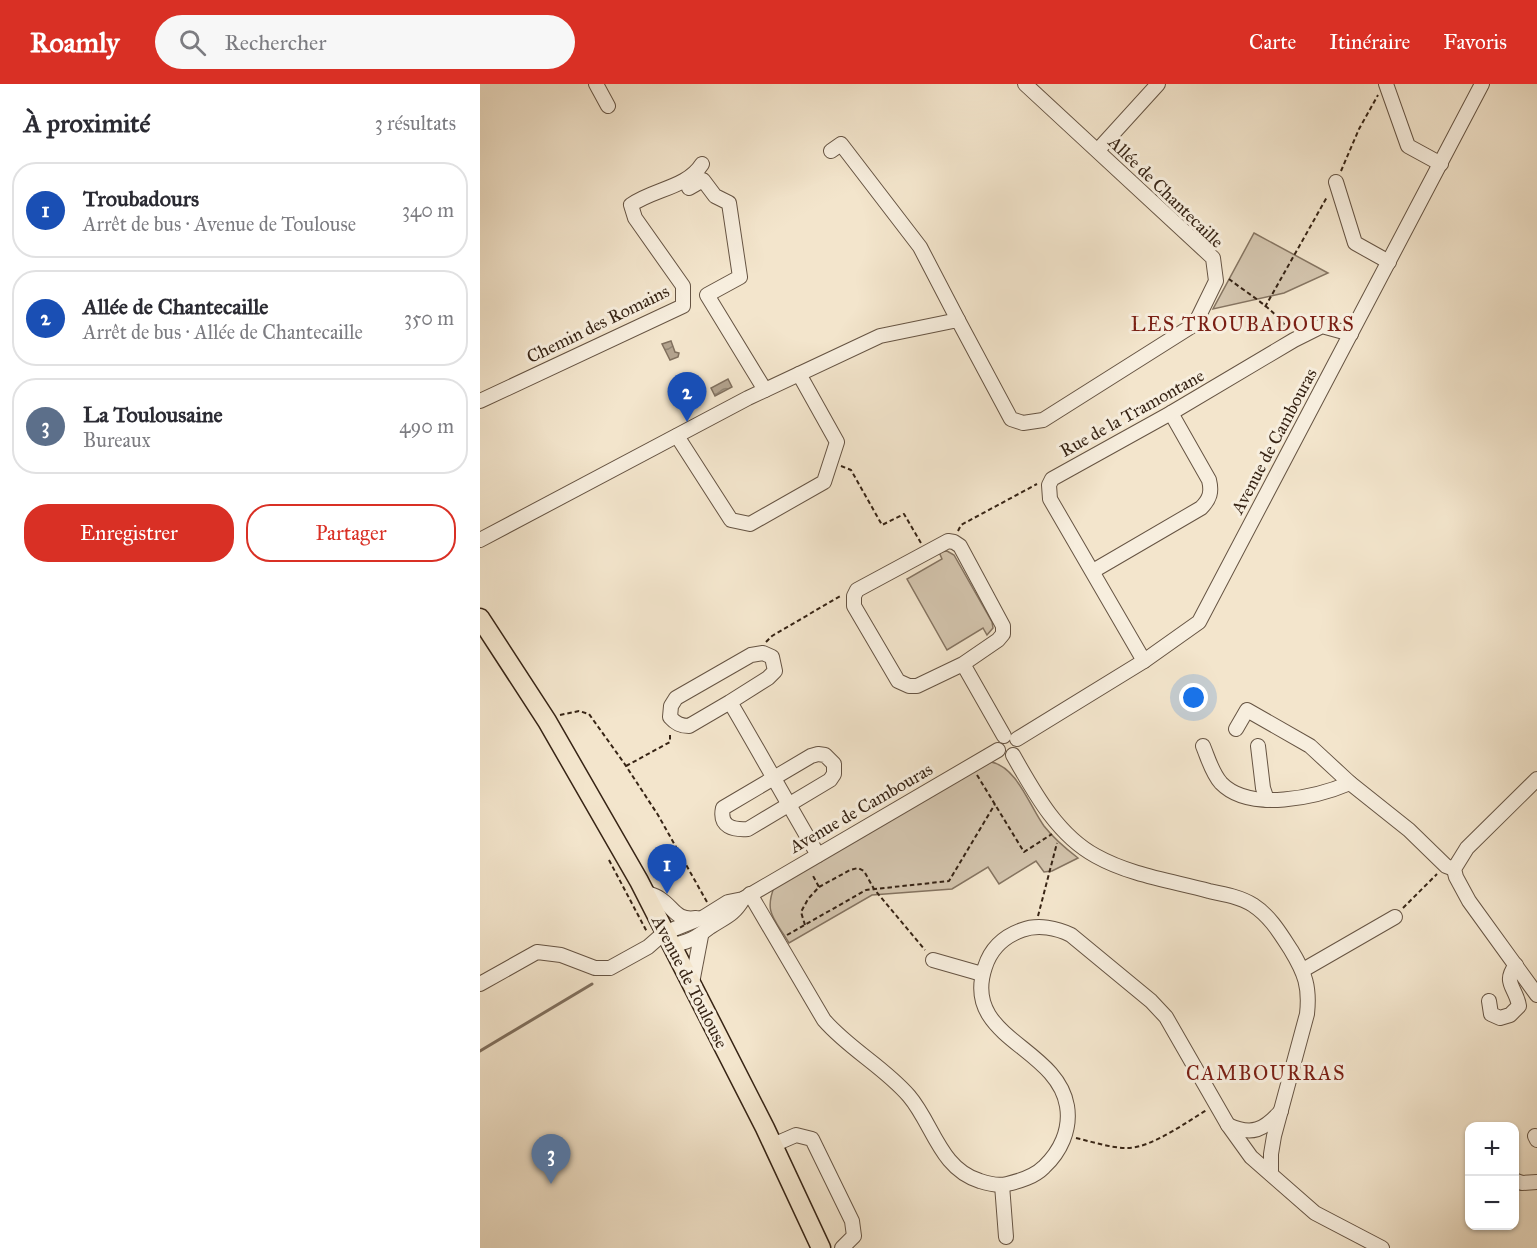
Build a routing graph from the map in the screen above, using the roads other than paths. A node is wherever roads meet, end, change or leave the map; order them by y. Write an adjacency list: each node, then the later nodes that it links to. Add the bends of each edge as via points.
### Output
1 (596, 84): 6 (street)
2 (1025, 84): 7 (street, Allée de Chantecaille)
3 (1158, 84): 7 (street)
4 (1386, 84): 10 (street, via 1408,146)
5 (1482, 84): 10 (street, Avenue de Cambouras)
6 (608, 106)
7 (1098, 150): 14 (street, Allée de Chantecaille, via 1213,258 1216,281 1195,324 1042,420 1023,423 1011,419)
8 (831, 151): 14 (street, via 841,144 920,247)
9 (702, 164): 18 (street, Chemin des Romains, via 678,184 631,205 682,286 683,306)
10 (1441, 164): 13 (street, Avenue de Cambouras)
11 (1336, 182): 13 (street, via 1355,243)
12 (682, 192): 17 (street, via 703,180 715,196 729,203 740,277 706,295)
13 (1389, 262): 15 (street, Avenue de Cambouras)
14 (958, 320): 16 (street, via 880,336)
15 (1351, 334): 19 (street, Rue de la Tramontane, via 1322,326); 24 (street, Avenue de Cambouras, via 1199,622)
16 (799, 374): 17 (street); 20 (street, via 837,442 831,463 824,482 750,524 731,520)
17 (765, 390): 20 (street)
18 (480, 401)
19 (1172, 413): 22 (street, via 1209,480 1208,501); 22 (street, Rue de la Tramontane, via 1057,475 1049,485 1050,499)
20 (677, 436): 21 (street)
21 (480, 540)
22 (1093, 571): 24 (street)
23 (480, 618): 40 (main road, Avenue de Toulouse, via 543,716)
24 (1144, 661): 28 (street, Avenue de Cambouras)
25 (963, 664): 25 (street, via 998,640 1003,626 963,551 954,542 948,541 856,590 854,606 898,681 917,686); 28 (street)
26 (730, 702): 26 (street, via 775,671 771,657 755,653 676,698 670,717 689,726); 33 (street)
27 (1236, 729): 35 (street, via 1247,710 1310,746)
28 (1010, 737): 31 (street, via 999,741); 32 (street, via 1018,749)
29 (1203, 746): 36 (street, via 1221,783 1250,797)
30 (1258, 746): 36 (street)
31 (998, 750): 32 (street); 38 (street, Avenue de Cambouras)
32 (1013, 755): 48 (street, via 1049,813 1086,850 1114,865 1243,899 1275,925)
33 (775, 778): 37 (street); 37 (street, via 818,754 834,764 830,780); 37 (street, via 723,808 724,823 734,830 748,829)
34 (1537, 779): 39 (street, via 1467,848)
35 (1350, 783): 36 (street, via 1285,801); 39 (street)
36 (1267, 800)
37 (788, 807): 38 (street)
38 (818, 855): 41 (street, Avenue de Cambouras)
39 (1454, 869): 47 (street, via 1469,900)
40 (645, 892): 42 (street, via 688,919); 45 (main road, Avenue de Toulouse)
41 (747, 896): 42 (street); 44 (street, via 736,911); 60 (street, via 835,1033 909,1096 956,1168 976,1180)
42 (707, 912): 45 (street)
43 (1395, 917): 48 (street)
44 (701, 936): 45 (street, via 687,943); 50 (street)
45 (668, 939): 50 (main road, Avenue de Toulouse); 51 (street, via 610,968 595,968 561,955 537,952)
46 (933, 960): 49 (street)
47 (1516, 965): 52 (street); 53 (street, via 1509,980 1519,1006 1500,1018 1491,1014)
48 (1303, 970): 54 (street, via 1309,1000 1307,1014)
49 (982, 974): 55 (street, via 1001,941 1024,929 1060,930 1071,935 1166,1017); 60 (street, via 989,1017 1051,1071 1064,1093 1067,1108 1065,1136 1056,1153 1029,1178)
50 (692, 983): 56 (main road, Avenue de Toulouse)
51 (480, 984)
52 (1537, 994)
53 (1490, 1001)
54 (1282, 1110): 55 (street, via 1262,1129 1246,1131); 57 (street, via 1271,1154)
55 (1228, 1125): 57 (street, via 1251,1157)
56 (773, 1145): 62 (main road, Avenue de Toulouse); 63 (street, via 796,1135 812,1139 852,1221 854,1236)
57 (1271, 1174): 64 (street, via 1315,1213)
58 (1519, 1182): 59 (street)
59 (1537, 1182)
60 (1002, 1185): 61 (street)
61 (1006, 1237)
62 (821, 1248)
63 (842, 1248)
64 (1382, 1248)

